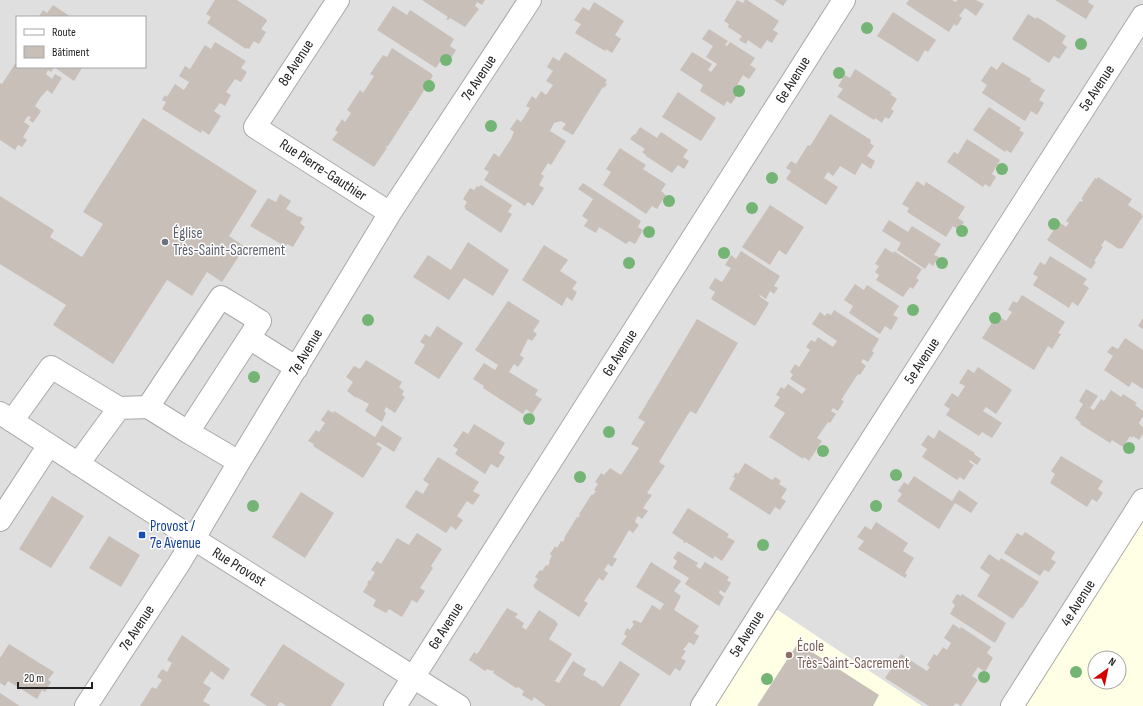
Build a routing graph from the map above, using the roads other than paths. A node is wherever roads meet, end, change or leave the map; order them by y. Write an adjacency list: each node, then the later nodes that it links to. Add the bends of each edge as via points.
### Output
1 (338, 0): 5 (street, 8e Avenue)
2 (530, 0): 6 (street, 7e Avenue)
3 (844, 0): 19 (street, 6e Avenue)
4 (1143, 16): 23 (street, 5e Avenue)
5 (255, 127): 6 (street, Rue Pierre-Gauthier)
6 (390, 214): 8 (street, 7e Avenue)
7 (249, 338): 8 (street); 9 (street, via 260,322 221,296); 12 (street)
8 (297, 368): 14 (street, 7e Avenue)
9 (148, 407): 10 (street); 12 (street)
10 (119, 408): 11 (street, via 51,366); 15 (street)
11 (6, 417): 13 (street, Rue Provost)
12 (188, 432): 14 (street)
13 (49, 445): 15 (street, Rue Provost); 17 (street)
14 (239, 462): 18 (street, 7e Avenue)
15 (78, 464): 18 (street, Rue Provost)
16 (1143, 500): 24 (street, 4e Avenue)
17 (0, 520)
18 (194, 539): 19 (street, Rue Provost); 20 (street, 7e Avenue)
19 (414, 677): 21 (street, 6e Avenue); 22 (street, Rue Provost)
20 (86, 706)
21 (395, 706)
22 (459, 706)
23 (702, 706)
24 (1012, 706)

